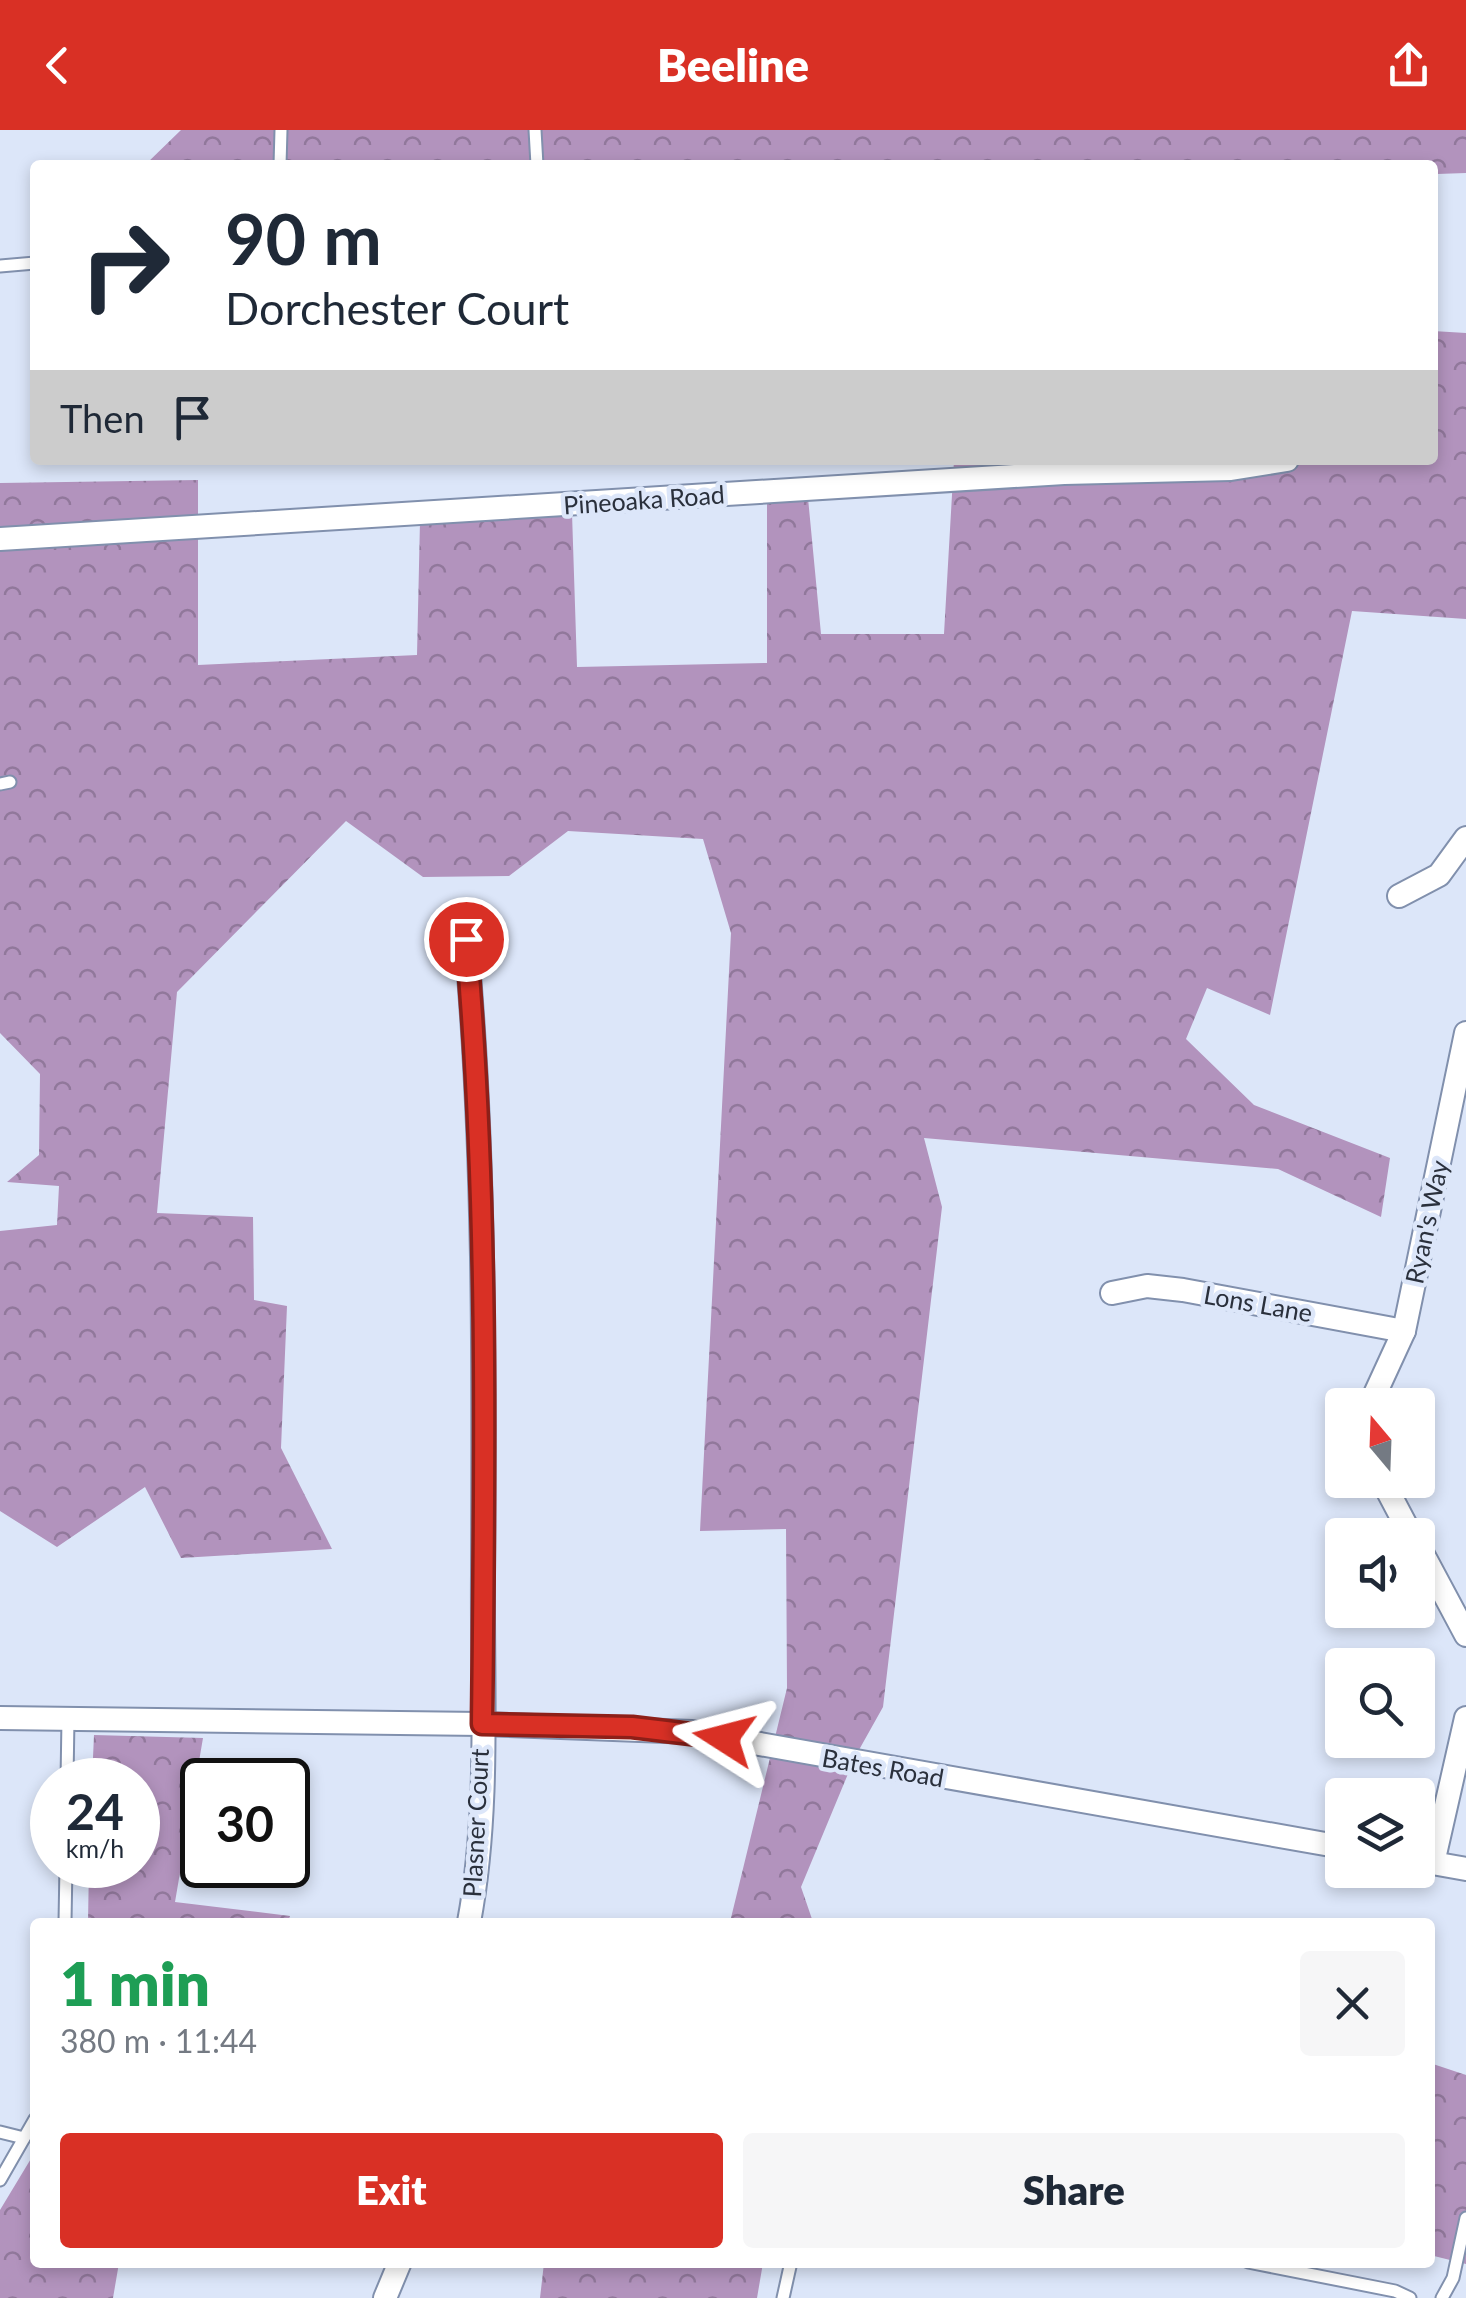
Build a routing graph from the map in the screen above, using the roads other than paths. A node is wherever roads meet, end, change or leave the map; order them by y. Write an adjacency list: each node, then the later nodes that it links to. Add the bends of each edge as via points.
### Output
1 (280, 130): 3 (lane)
2 (536, 130): 4 (lane)
3 (280, 160)
4 (537, 160)
5 (30, 263): 6 (lane)
6 (0, 266)
7 (1255, 465): 8 (street, Pineoaka Road)
8 (0, 539)
9 (1466, 838): 10 (street, via 1439,876)
10 (1399, 896)
11 (466, 939): 21 (street, Plasner Court, via 480,1099)
12 (1466, 1033): 14 (street, Ryan's Way)
13 (1112, 1293): 14 (street, Lons Lane, via 1148,1286 1183,1290)
14 (1404, 1330): 15 (street, Ryan's Way)
15 (1378, 1388)
16 (1435, 1577): 17 (street)
17 (1466, 1635)
18 (0, 1718): 20 (street, Bates Road)
19 (1466, 1718): 23 (street)
20 (68, 1719): 21 (street, Bates Road); 22 (lane)
21 (482, 1724): 24 (street, Bates Road, via 692,1732); 29 (street, Plasner Court)
22 (67, 1758)
23 (1435, 1827)
24 (1325, 1844)
25 (1435, 1864): 26 (street)
26 (1466, 1869)
27 (66, 1888): 28 (lane)
28 (65, 1918)
29 (470, 1918)
30 (30, 2128): 32 (lane)
31 (0, 2132): 32 (lane)
32 (24, 2138): 33 (lane)
33 (0, 2180)
34 (1466, 2218): 41 (lane, via 1454,2278)
35 (398, 2268): 38 (street)
36 (789, 2268): 39 (lane)
37 (1280, 2268): 40 (lane)
38 (385, 2298)
39 (783, 2298)
40 (1410, 2298)
41 (1442, 2298)

